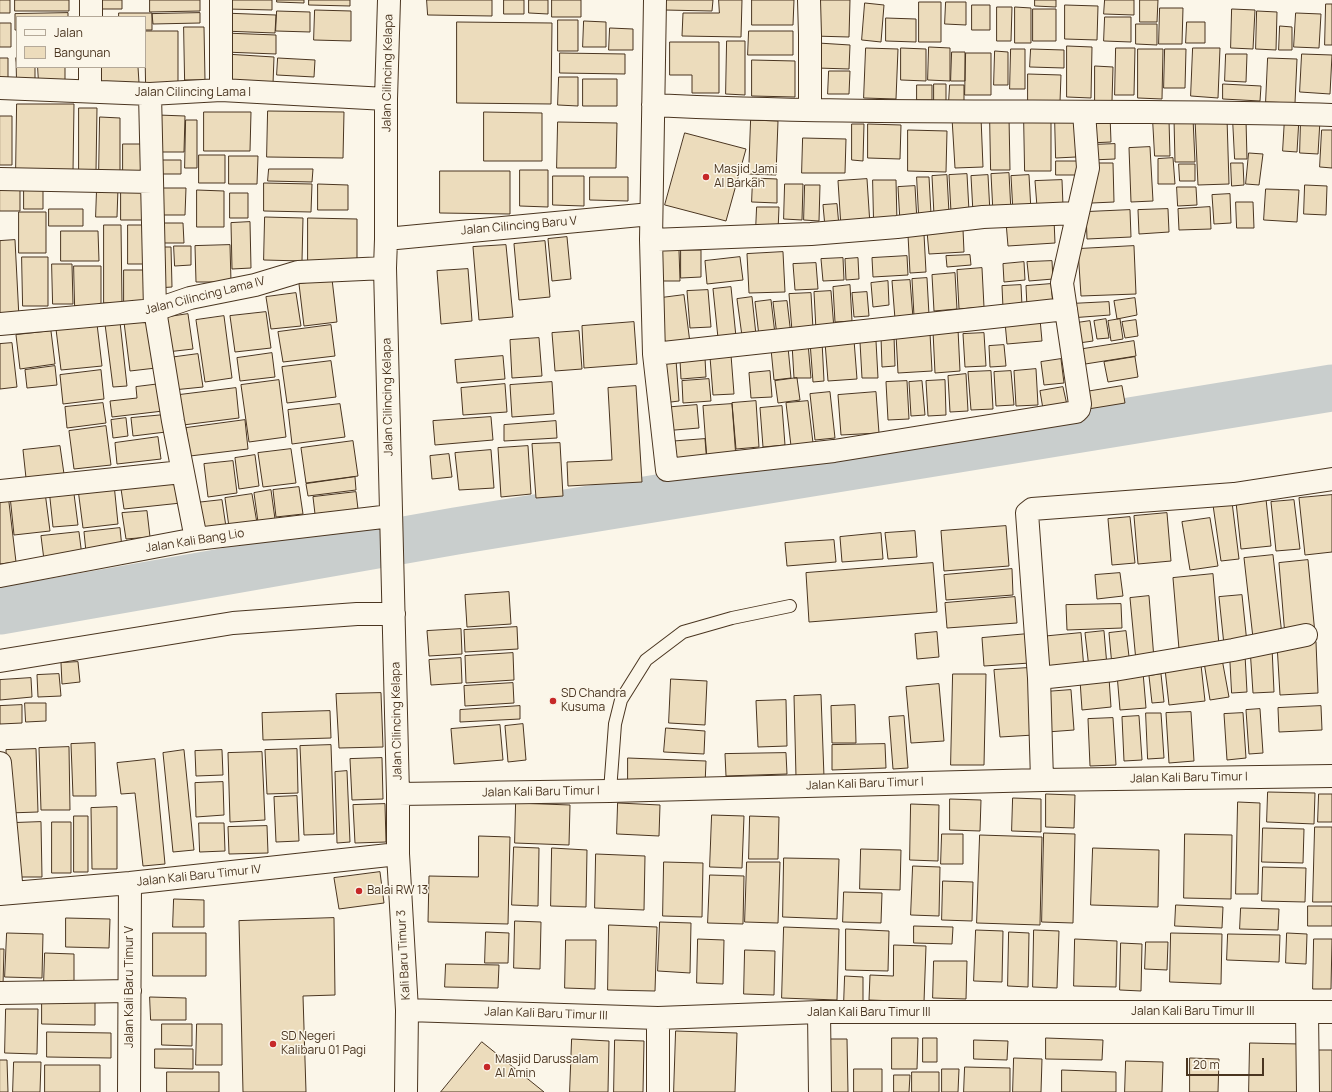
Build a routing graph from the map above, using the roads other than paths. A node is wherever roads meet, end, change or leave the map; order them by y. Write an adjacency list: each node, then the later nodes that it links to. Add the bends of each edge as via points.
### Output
1 (91, 0): 6 (street)
2 (221, 0): 9 (street)
3 (389, 0): 12 (street, Jalan Cilincing Kelapa)
4 (655, 0): 13 (street)
5 (809, 0): 14 (street)
6 (91, 16)
7 (90, 68): 10 (street)
8 (0, 88): 10 (street, Jalan Cilincing Lama I)
9 (221, 90): 11 (street, Jalan Cilincing Lama I); 12 (street, Jalan Cilincing Lama I)
10 (90, 91): 11 (street, Jalan Cilincing Lama I)
11 (150, 94): 18 (street)
12 (386, 99): 21 (street, Jalan Cilincing Kelapa)
13 (653, 105): 14 (street); 20 (street)
14 (810, 110): 15 (street)
15 (1084, 112): 16 (street); 19 (street, via 1088,168)
16 (1332, 115)
17 (0, 179): 18 (street)
18 (152, 182): 25 (street)
19 (1077, 213): 22 (street, via 983,217 811,234); 24 (street, via 1062,283)
20 (651, 214): 21 (street, Jalan Cilincing Baru V); 22 (street)
21 (386, 239): 23 (street, Jalan Cilincing Kelapa)
22 (651, 240): 27 (street)
23 (385, 268): 25 (street, Jalan Cilincing Lama IV, via 298,272 255,285 190,298); 31 (street, Jalan Cilincing Kelapa)
24 (1066, 309): 27 (street); 27 (street, via 1080,404 1076,412 834,451 667,470)
25 (155, 310): 26 (street, Jalan Cilincing Lama IV); 28 (street)
26 (0, 324)
27 (654, 354)
28 (182, 472): 30 (street); 32 (street)
29 (1332, 479): 38 (street, via 1234,494 1032,509 1027,513)
30 (0, 491)
31 (392, 523): 32 (street, Jalan Kali Bang Lio); 35 (street, Jalan Cilincing Kelapa)
32 (196, 539): 33 (street, Jalan Kali Bang Lio)
33 (0, 576)
34 (790, 606): 42 (lane, via 682,632 646,660 620,700 615,724)
35 (394, 607): 37 (street, via 357,614 233,623); 43 (street, Jalan Cilincing Kelapa)
36 (1306, 635): 38 (street, via 1114,670)
37 (0, 661)
38 (1039, 678): 41 (street)
39 (0, 763): 46 (street)
40 (1332, 776): 41 (street, Jalan Kali Baru Timur I)
41 (1042, 780): 42 (street, Jalan Kali Baru Timur I)
42 (610, 791): 43 (street, Jalan Kali Baru Timur I)
43 (398, 794): 44 (street, Kali Baru Timur 3)
44 (398, 854): 45 (street, Jalan Kali Baru Timur IV); 49 (street, Kali Baru Timur 3)
45 (130, 883): 46 (street, Jalan Kali Baru Timur IV); 47 (street, Jalan Kali Baru Timur V)
46 (6, 893)
47 (130, 990): 48 (street); 54 (street, Jalan Kali Baru Timur V)
48 (0, 994)
49 (407, 1010): 53 (street, Jalan Kali Baru Timur III); 55 (street, Kali Baru Timur 3)
50 (819, 1012): 51 (street, Jalan Kali Baru Timur III); 53 (street, Jalan Kali Baru Timur III); 57 (street)
51 (1307, 1012): 52 (street, Jalan Kali Baru Timur III); 58 (street)
52 (1332, 1012)
53 (658, 1018): 56 (street)
54 (129, 1092)
55 (406, 1092)
56 (658, 1092)
57 (820, 1092)
58 (1308, 1092)

